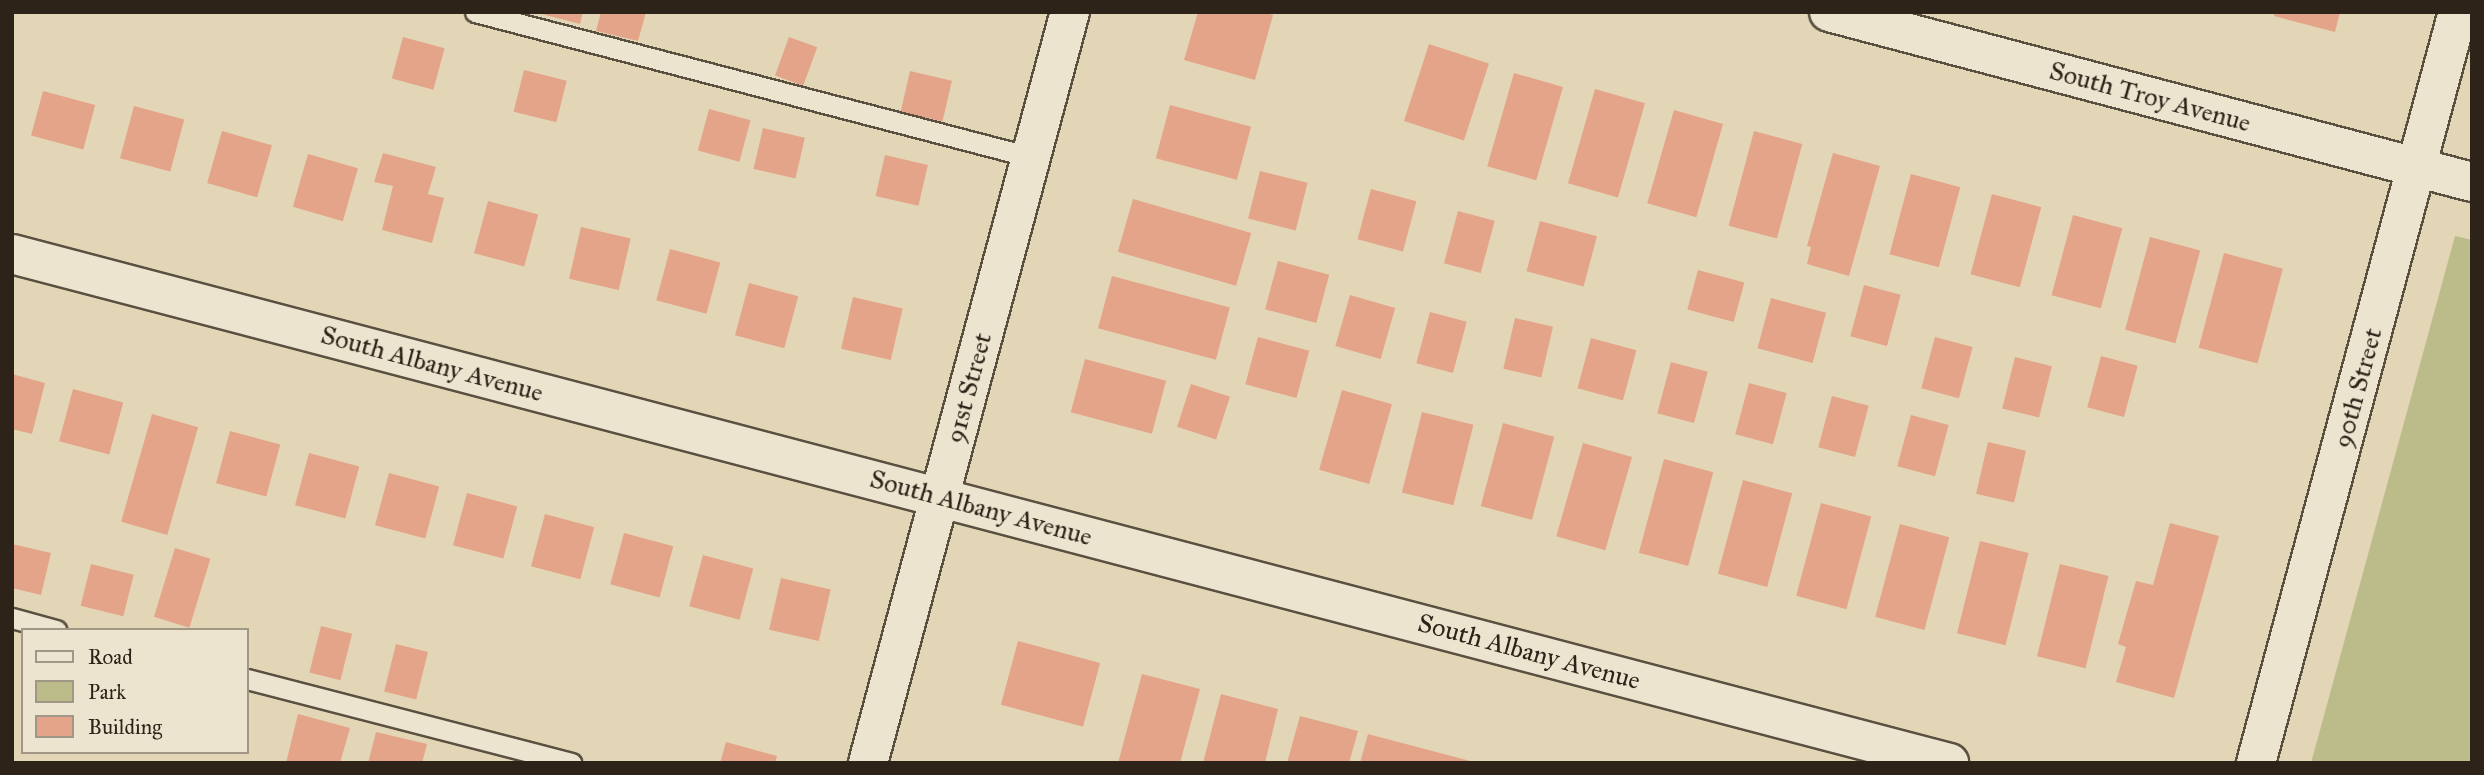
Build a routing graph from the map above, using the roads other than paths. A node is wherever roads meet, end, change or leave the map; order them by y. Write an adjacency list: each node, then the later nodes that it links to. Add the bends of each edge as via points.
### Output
1 (475, 12): 5 (lane)
2 (1070, 12): 5 (street, 91st Street)
3 (1829, 12): 6 (street, South Troy Avenue)
4 (2458, 12): 6 (street, 90th Street)
5 (1031, 157): 9 (street, 91st Street)
6 (2417, 168): 7 (street, South Troy Avenue); 16 (street, 90th Street)
7 (2472, 182)
8 (12, 254): 9 (street, South Albany Avenue)
9 (940, 497): 14 (street, 91st Street); 15 (street, South Albany Avenue)
10 (12, 618): 11 (lane)
11 (49, 628)
12 (248, 679): 13 (lane)
13 (571, 763)
14 (868, 763)
15 (1949, 763)
16 (2256, 763)

